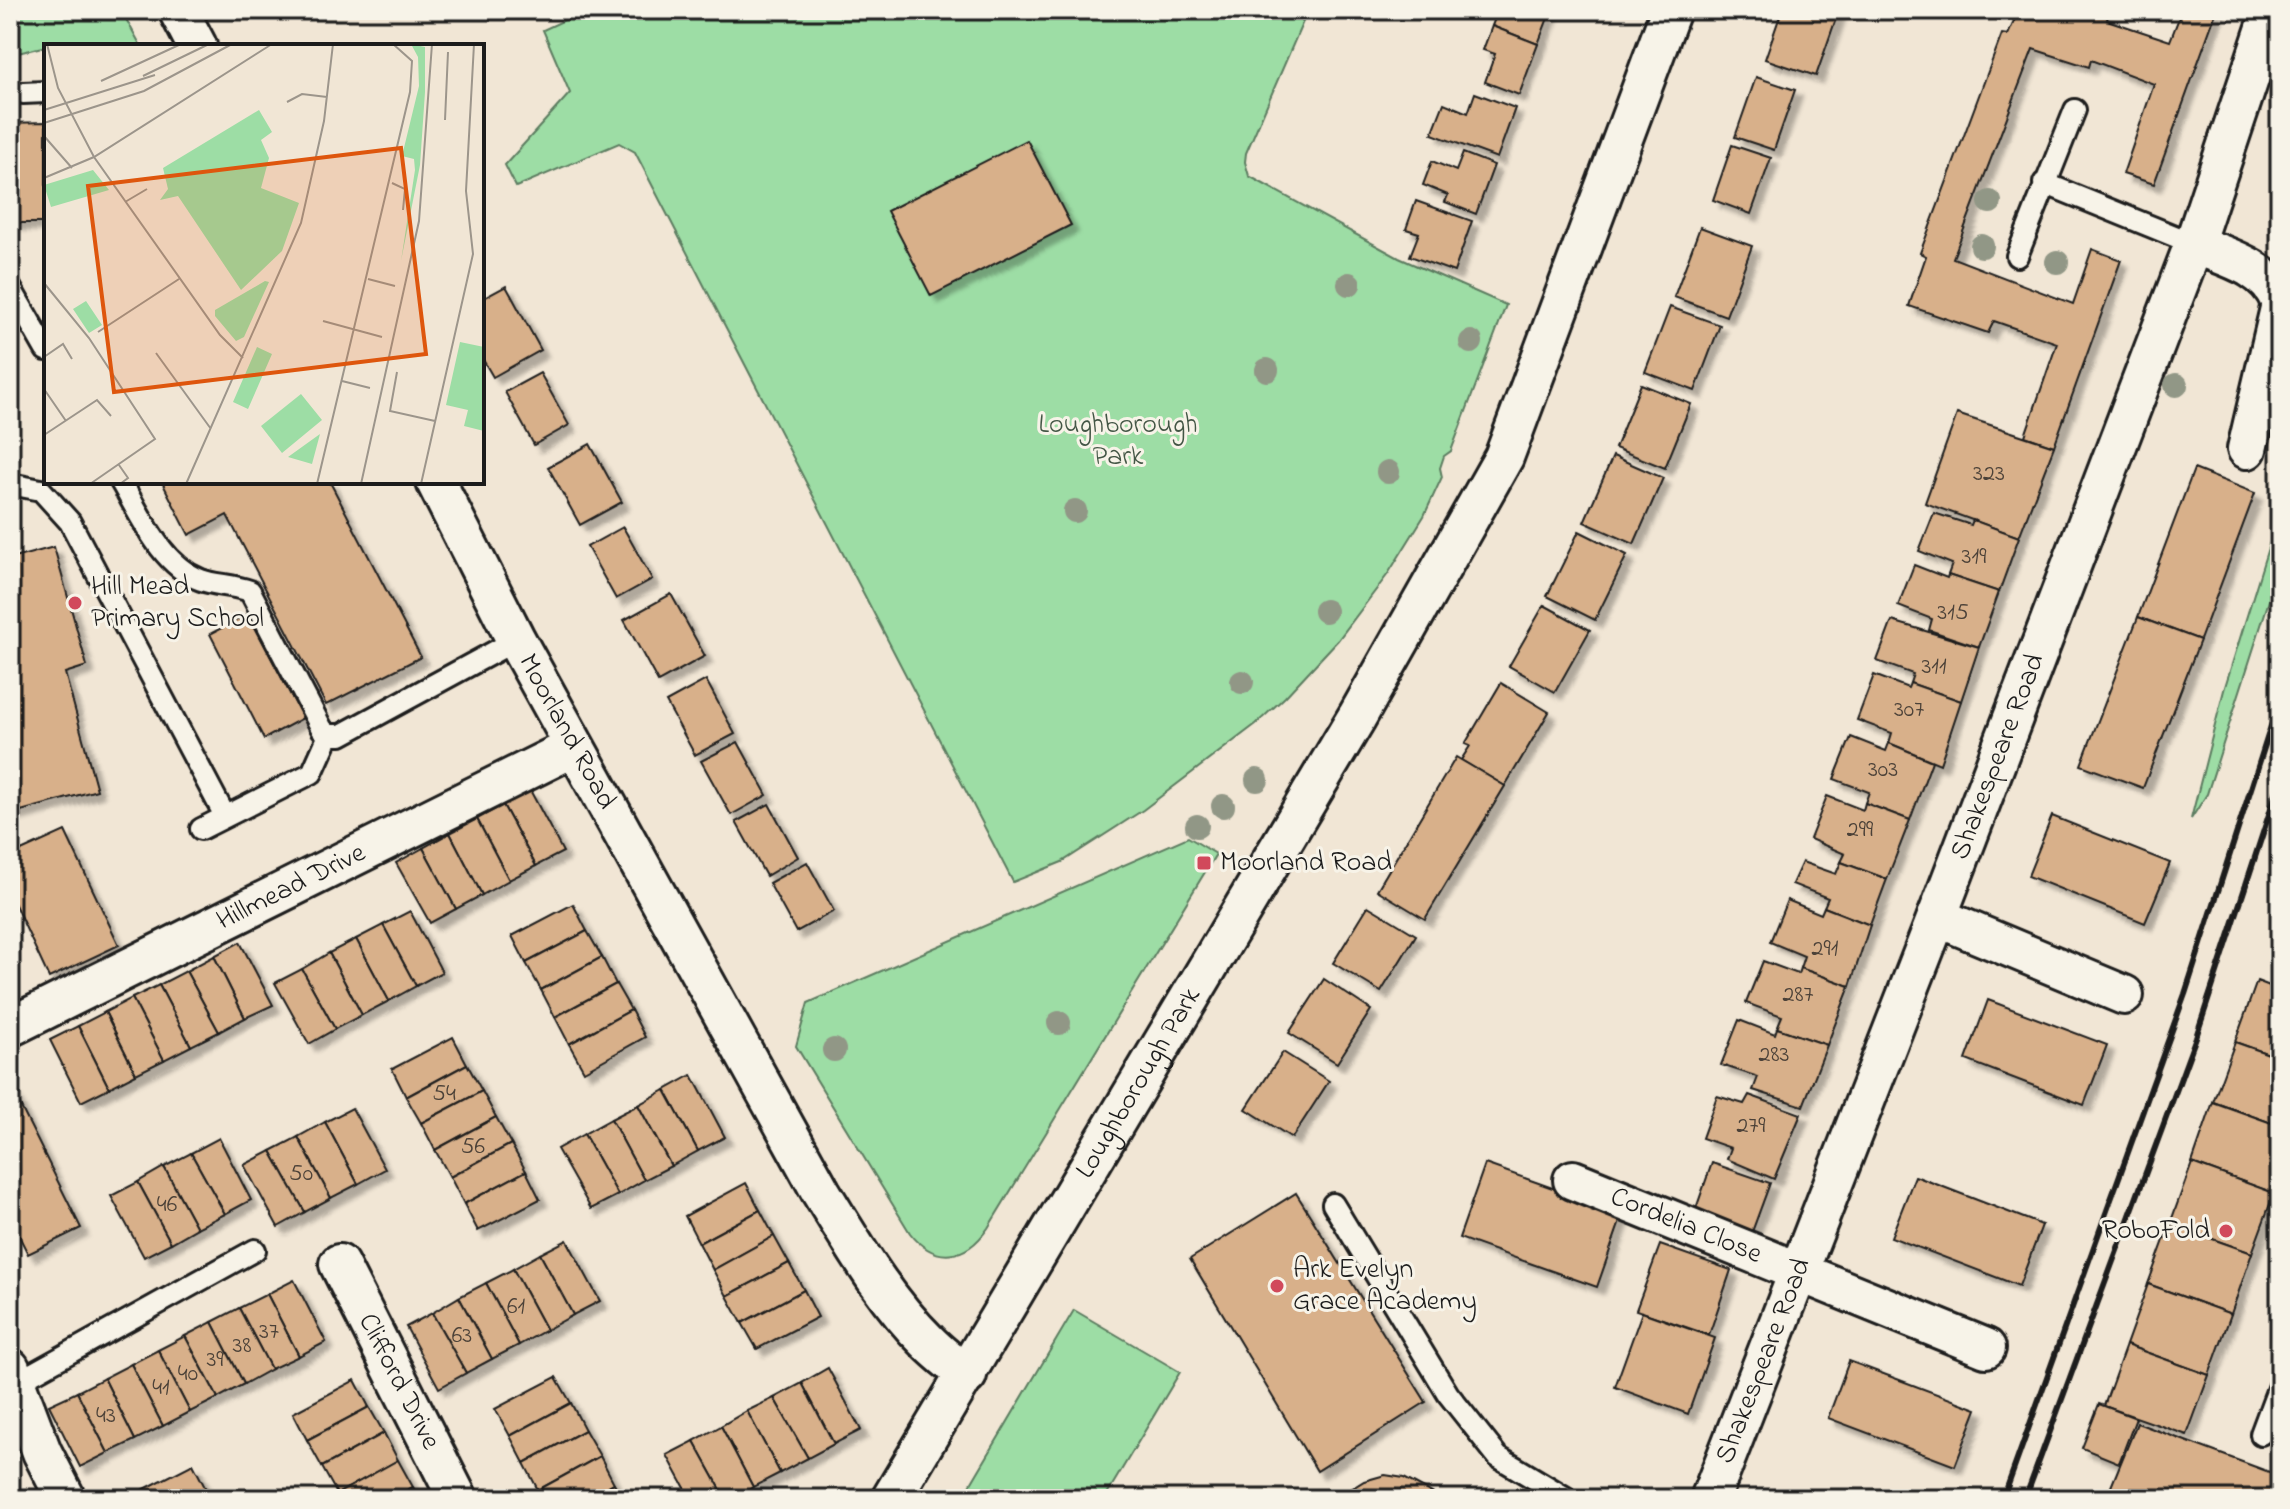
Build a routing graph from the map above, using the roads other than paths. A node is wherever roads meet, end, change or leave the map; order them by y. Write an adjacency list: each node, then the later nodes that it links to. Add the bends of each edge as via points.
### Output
1 (178, 10): 4 (street)
2 (1671, 10): 33 (street, Loughborough Park, via 1504,457 1357,717)
3 (2272, 10): 9 (street, Shakespeare Road)
4 (196, 44)
5 (44, 92): 6 (lane)
6 (23, 93)
7 (2075, 110): 8 (lane)
8 (2044, 183): 9 (lane); 10 (lane)
9 (2194, 244): 12 (street, via 2255,269 2275,288); 24 (street, Shakespeare Road)
10 (2017, 256)
11 (10, 287): 14 (lane)
12 (2280, 301)
13 (2280, 308): 15 (street)
14 (44, 346)
15 (2247, 449)
16 (10, 484): 22 (lane, via 41,490 70,522)
17 (122, 484): 20 (lane, via 160,550 200,580 250,591)
18 (437, 484): 19 (street, Moorland Road)
19 (516, 640): 20 (lane, via 341,735); 21 (street, Moorland Road)
20 (329, 735): 22 (lane, via 312,773)
21 (574, 747): 26 (street, Hillmead Drive); 33 (street, Moorland Road, via 861,1258 929,1343)
22 (225, 816): 23 (lane)
23 (201, 829)
24 (1937, 917): 25 (street); 31 (street, Shakespeare Road)
25 (2124, 995)
26 (10, 1027)
27 (1573, 1180): 31 (street, Cordelia Close)
28 (1333, 1204): 40 (lane, via 1448,1394 1490,1447)
29 (255, 1250): 34 (lane)
30 (339, 1264): 38 (street, Clifford Drive)
31 (1799, 1272): 32 (street, Cordelia Close); 41 (street, Shakespeare Road)
32 (1986, 1348)
33 (967, 1375): 39 (street, Loughborough Park)
34 (13, 1376): 37 (street)
35 (2280, 1383): 36 (lane)
36 (2261, 1434)
37 (66, 1499)
38 (458, 1499)
39 (891, 1499)
40 (1568, 1499)
41 (1710, 1499)

